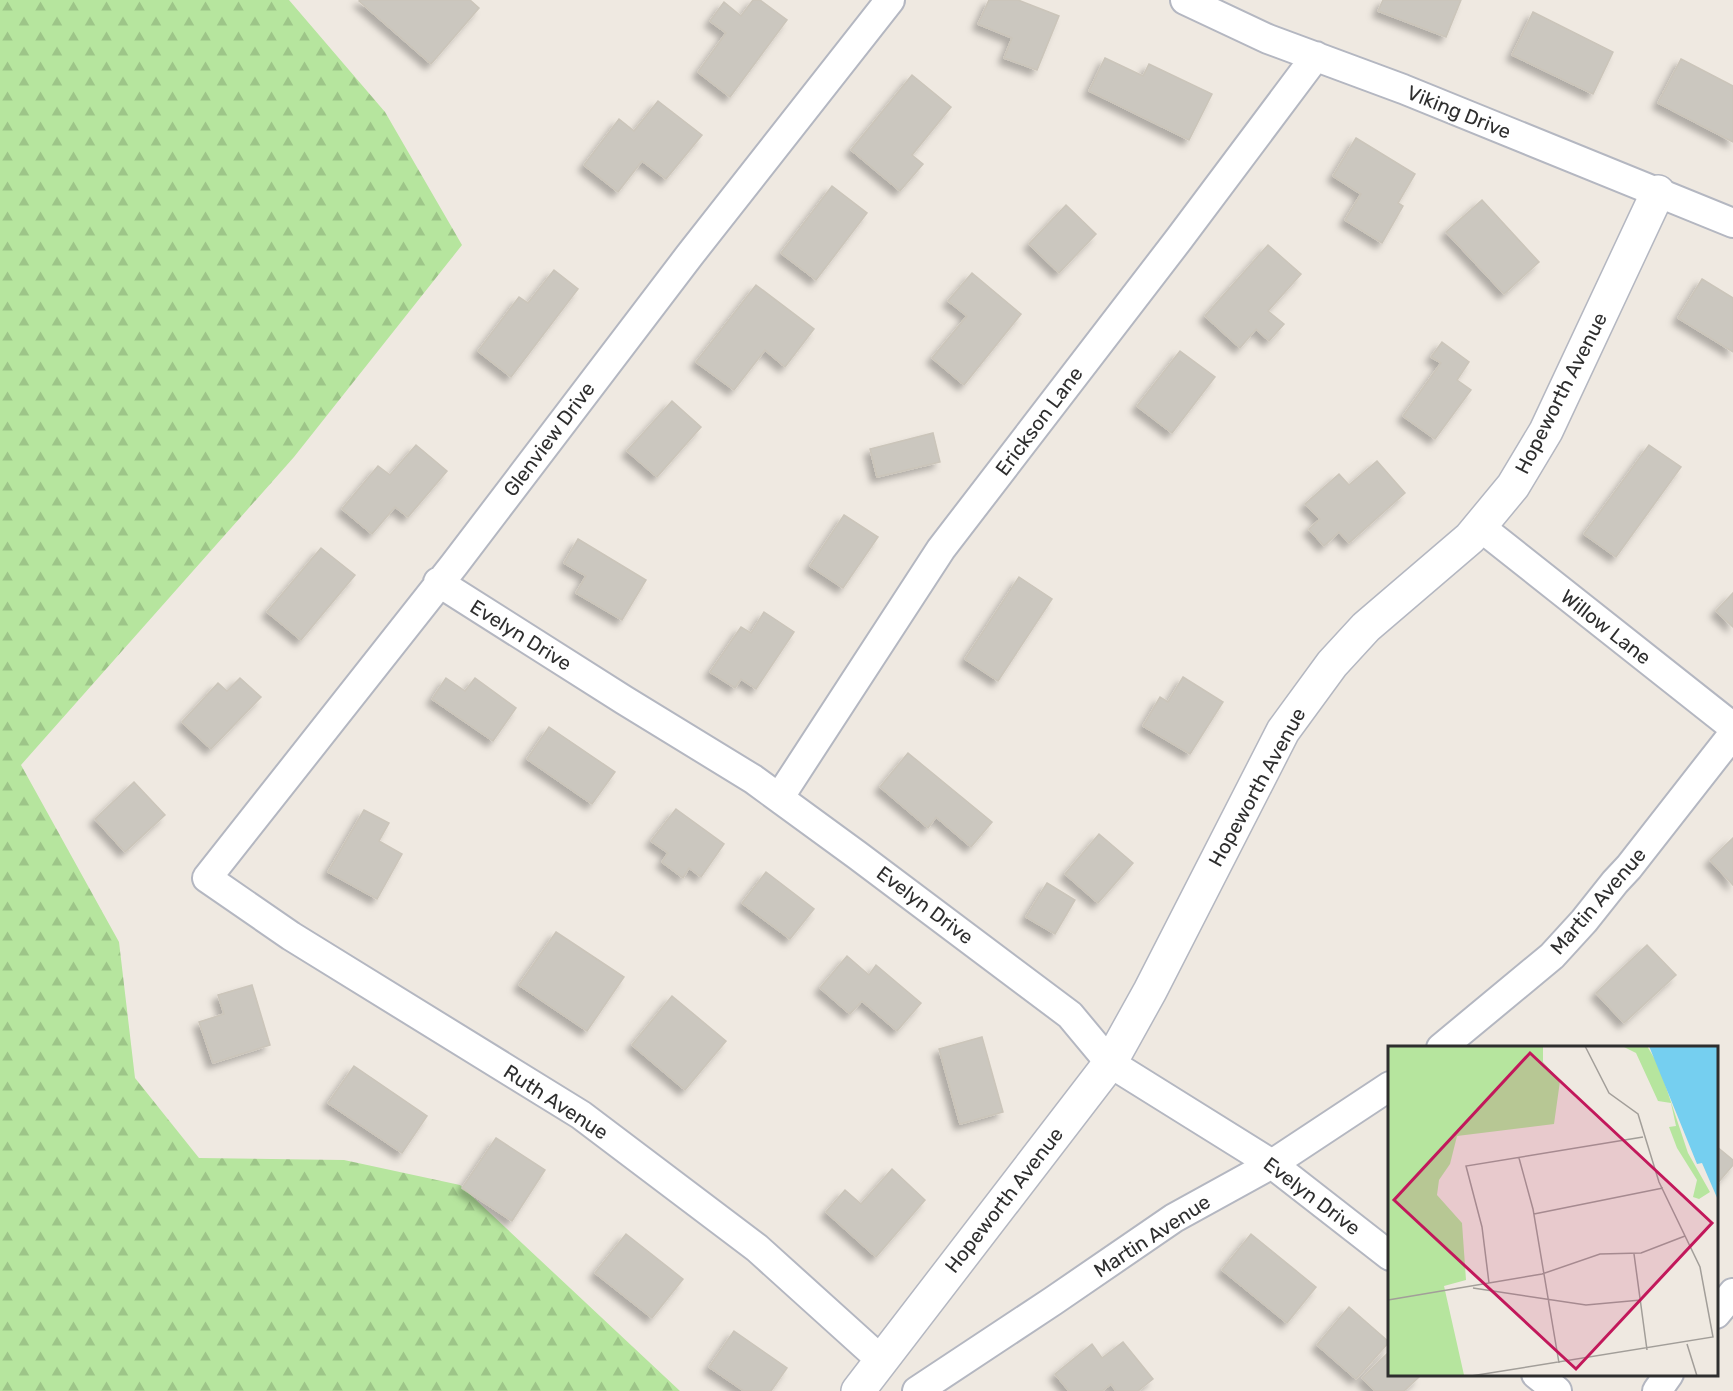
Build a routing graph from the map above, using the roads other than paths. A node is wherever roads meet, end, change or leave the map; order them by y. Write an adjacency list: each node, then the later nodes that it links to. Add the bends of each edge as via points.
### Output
1 (890, 0): 7 (street, Glenview Drive)
2 (1185, 0): 3 (street, Viking Drive, via 1268,39)
3 (1316, 56): 4 (street, Viking Drive); 10 (street, Erickson Lane, via 941,549)
4 (1658, 192): 5 (street, Viking Drive); 6 (street, Hopeworth Avenue, via 1546,431 1513,486)
5 (1733, 223)
6 (1479, 526): 8 (street, Willow Lane); 13 (street, Hopeworth Avenue, via 1366,627 1332,664 1283,731)
7 (438, 582): 10 (street, Evelyn Drive); 11 (street, Glenview Drive)
8 (1733, 727)
9 (1733, 734): 12 (street, Martin Avenue, via 1629,867 1552,956)
10 (779, 798): 13 (street, Evelyn Drive, via 1070,1015)
11 (207, 878): 19 (street, Ruth Avenue, via 291,936 581,1115 757,1248)
12 (1442, 1046)
13 (1110, 1063): 15 (street, Evelyn Drive); 19 (street, Hopeworth Avenue)
14 (1388, 1087): 15 (street, Martin Avenue)
15 (1272, 1164): 16 (street, Evelyn Drive); 23 (street, Martin Avenue, via 1174,1218)
16 (1388, 1255)
17 (1733, 1293): 18 (street)
18 (1718, 1312)
19 (881, 1360): 22 (street, Hopeworth Avenue)
20 (1538, 1376): 24 (street)
21 (1668, 1376): 25 (street)
22 (858, 1391)
23 (917, 1391)
24 (1557, 1391)
25 (1657, 1391)

